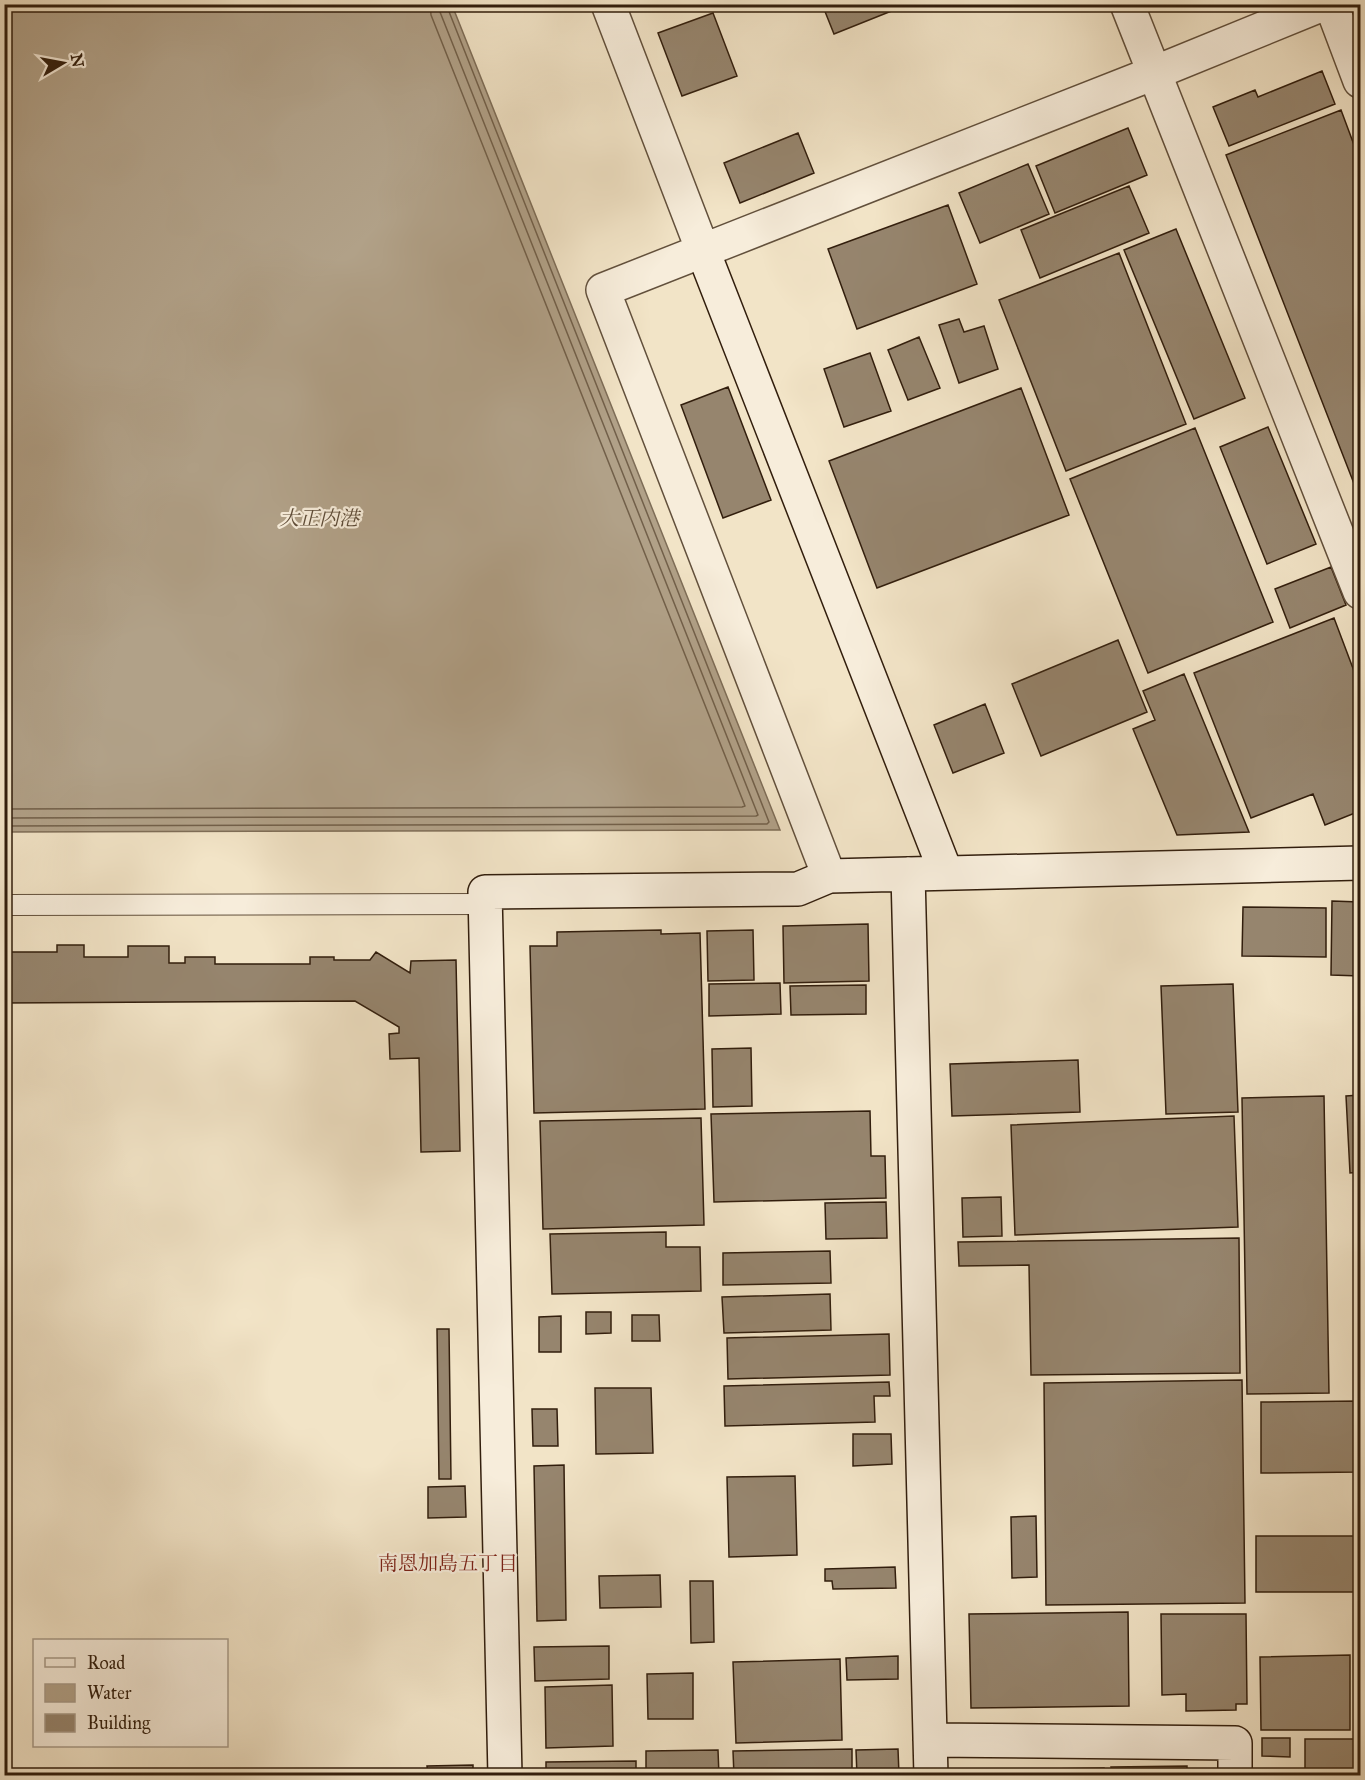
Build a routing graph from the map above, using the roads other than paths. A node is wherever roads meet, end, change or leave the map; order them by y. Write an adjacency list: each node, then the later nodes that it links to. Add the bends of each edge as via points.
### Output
1 (608, 4): 7 (street)
2 (1127, 4): 5 (street)
3 (1323, 4): 5 (street)
4 (1331, 4): 6 (street)
5 (1154, 73): 7 (street); 8 (street)
6 (1360, 81)
7 (703, 251): 10 (street); 12 (street, via 603,290)
8 (1360, 592)
9 (1360, 863): 10 (street)
10 (946, 873): 11 (street)
11 (908, 874): 12 (street); 15 (street)
12 (829, 876): 13 (street, via 798,889 486,892)
13 (486, 904): 14 (lane); 16 (street)
14 (4, 905)
15 (930, 1740): 17 (street); 18 (street, via 1235,1743)
16 (506, 1776)
17 (931, 1776)
18 (1235, 1776)

